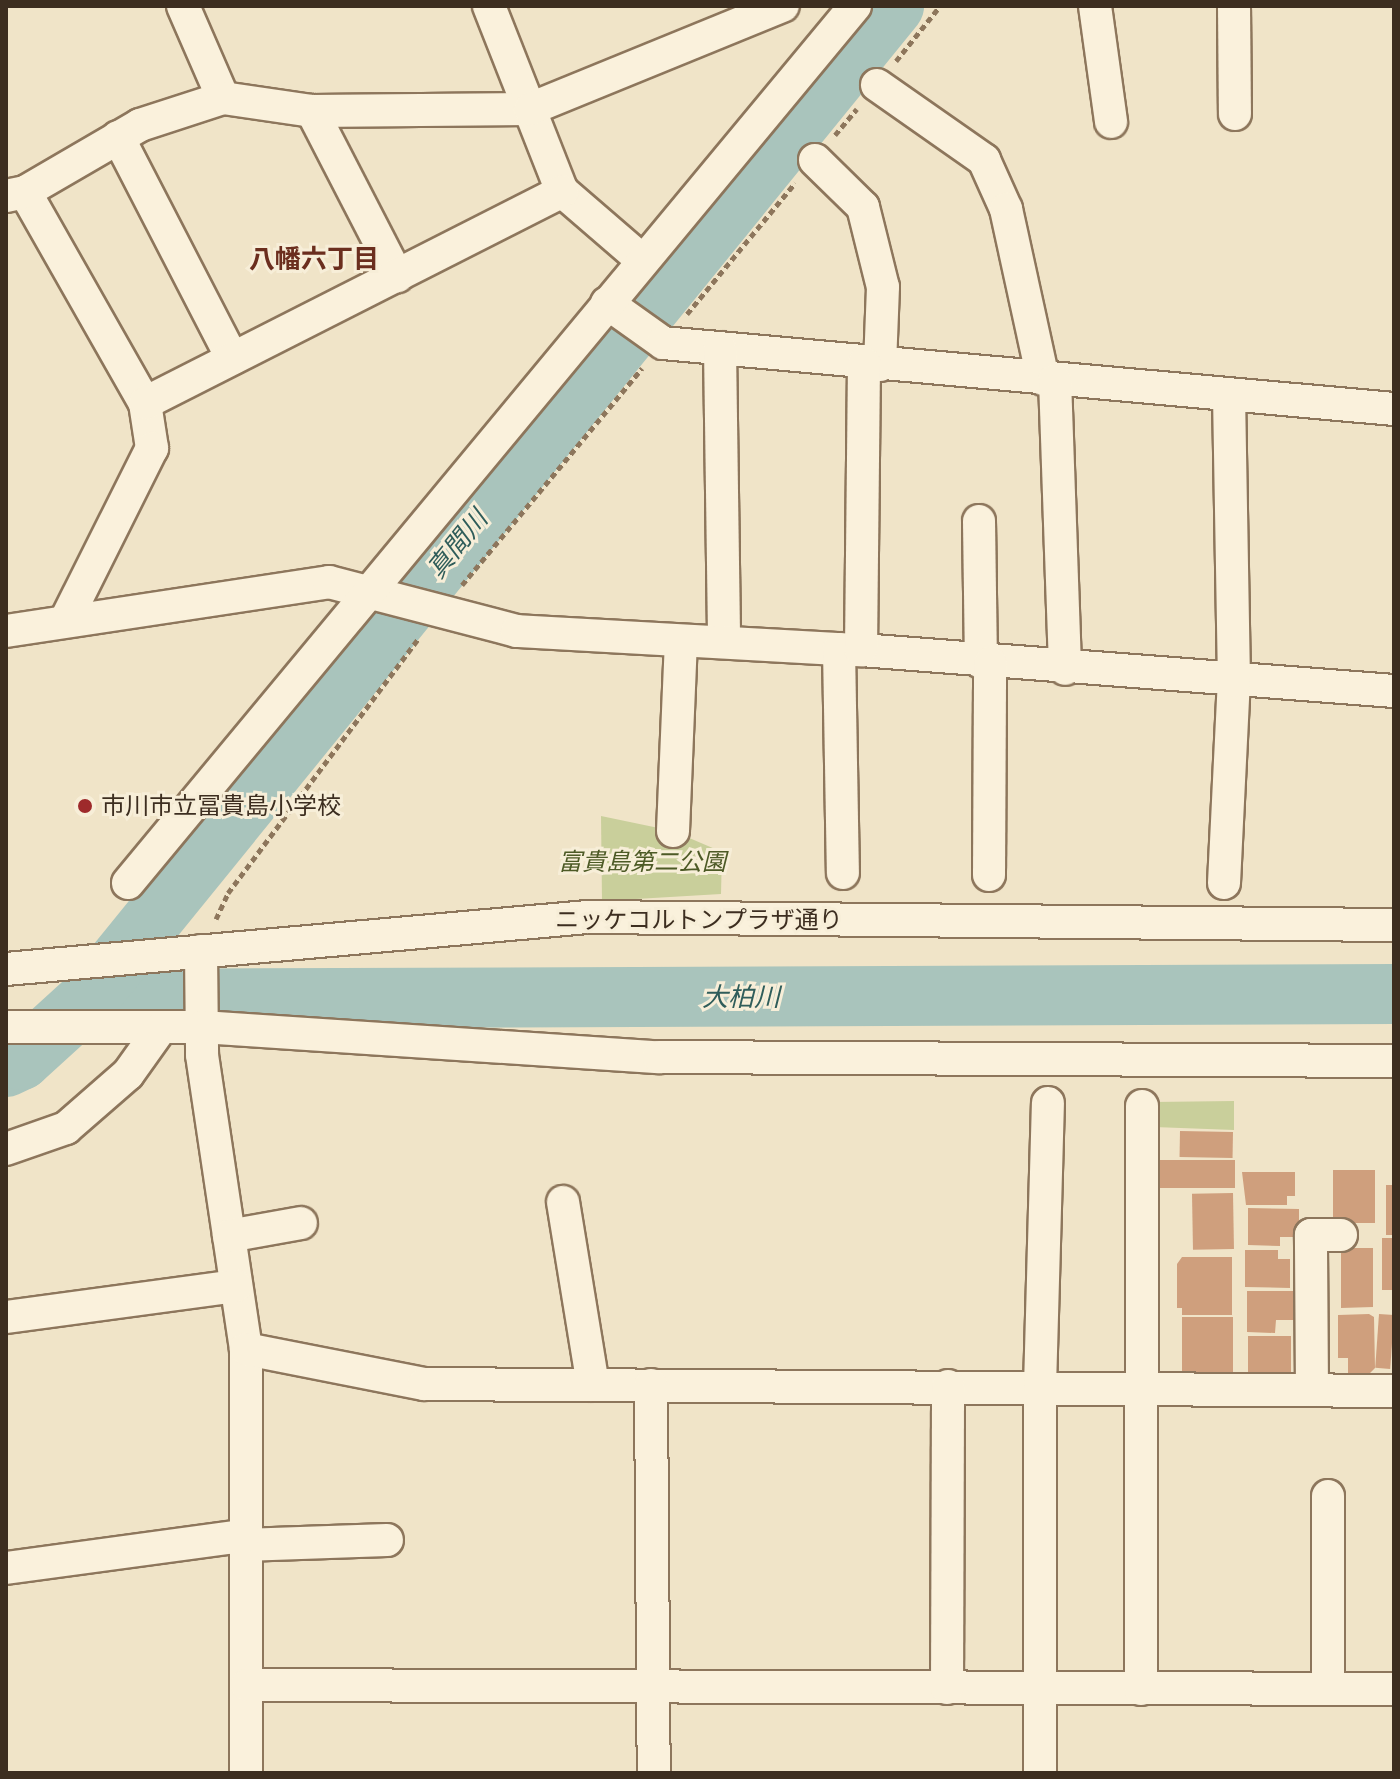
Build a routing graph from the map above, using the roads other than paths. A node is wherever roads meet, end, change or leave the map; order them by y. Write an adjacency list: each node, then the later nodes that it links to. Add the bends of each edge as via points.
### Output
1 (183, 6): 8 (street)
2 (489, 6): 9 (street)
3 (783, 6): 9 (street)
4 (1095, 6): 12 (street)
5 (1234, 6): 11 (street)
6 (846, 8): 17 (street)
7 (877, 85): 23 (street, via 984,160 1006,209)
8 (223, 98): 10 (street); 13 (street)
9 (530, 109): 10 (street); 15 (street)
10 (312, 111): 18 (street)
11 (1235, 114)
12 (1111, 122)
13 (118, 137): 16 (street); 21 (street)
14 (815, 160): 22 (street, via 863,207 883,287)
15 (562, 191): 17 (street); 18 (street)
16 (15, 194): 25 (street)
17 (642, 260): 19 (street)
18 (397, 276): 21 (street)
19 (607, 303): 20 (street, via 663,343); 28 (street)
20 (720, 348): 22 (street); 32 (street)
21 (232, 358): 25 (street)
22 (872, 364): 23 (street); 33 (street)
23 (1049, 379): 24 (street); 35 (street)
24 (1229, 395): 26 (street); 36 (street)
25 (145, 403): 29 (street, via 152,448)
26 (1394, 409)
27 (979, 521): 34 (street)
28 (368, 589): 29 (street, via 329,582); 31 (street, via 438,613 517,631); 41 (street)
29 (66, 620): 30 (street)
30 (6, 631)
31 (681, 641): 32 (street); 38 (street)
32 (724, 642): 33 (street)
33 (850, 649): 34 (street); 39 (street)
34 (986, 662): 35 (street); 40 (street)
35 (1065, 669): 36 (street)
36 (1234, 681): 37 (street); 42 (street)
37 (1394, 691)
38 (673, 831)
39 (843, 873)
40 (989, 875)
41 (128, 883)
42 (1224, 883)
43 (1394, 925): 44 (street, ニッケコルトンプラザ通り, via 588,917)
44 (186, 953): 45 (street, ニッケコルトンプラザ通り); 47 (street)
45 (6, 969)
46 (6, 1027): 48 (street)
47 (202, 1027): 48 (street); 49 (street, via 659,1057); 56 (street)
48 (157, 1029): 52 (street, via 128,1074 66,1128)
49 (1394, 1061)
50 (1048, 1103): 63 (street)
51 (1142, 1106): 64 (street)
52 (6, 1149)
53 (563, 1202): 60 (street)
54 (301, 1223): 56 (street)
55 (1341, 1235): 65 (street, via 1311,1235)
56 (229, 1236): 57 (street)
57 (236, 1286): 58 (street); 59 (street)
58 (6, 1317)
59 (246, 1349): 60 (street, via 424,1384); 68 (street)
60 (593, 1385): 61 (street)
61 (651, 1385): 62 (street); 72 (street)
62 (948, 1386): 63 (street); 73 (street)
63 (1040, 1387): 64 (street); 74 (street)
64 (1142, 1387): 65 (street); 75 (street)
65 (1312, 1390): 66 (street)
66 (1394, 1391)
67 (1328, 1496): 76 (street)
68 (243, 1540): 69 (street); 70 (street); 71 (street)
69 (387, 1540)
70 (6, 1568)
71 (247, 1685): 72 (street); 78 (street)
72 (656, 1687): 73 (street); 79 (street)
73 (947, 1688): 74 (street)
74 (1041, 1688): 75 (street); 80 (street)
75 (1141, 1689): 76 (street)
76 (1328, 1689): 77 (street)
77 (1394, 1689)
78 (246, 1773)
79 (654, 1773)
80 (1040, 1773)

